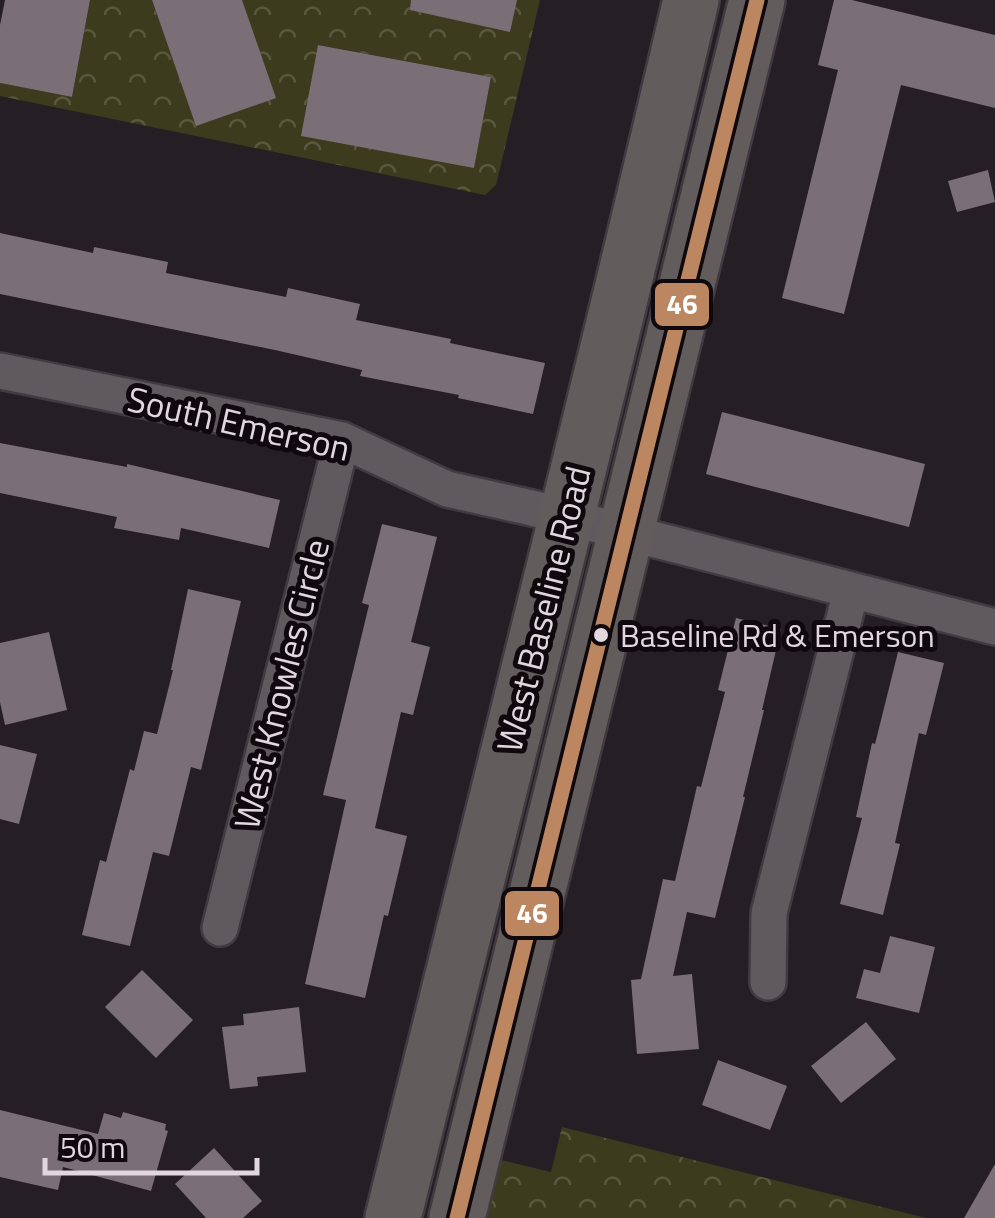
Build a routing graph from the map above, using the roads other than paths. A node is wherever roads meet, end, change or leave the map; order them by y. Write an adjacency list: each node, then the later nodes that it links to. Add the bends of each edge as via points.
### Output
1 (691, 0): 5 (main road, West Baseline Road)
2 (757, 0): 6 (main road, West Baseline Road)
3 (0, 372): 4 (street, South Emerson)
4 (342, 440): 5 (street, South Emerson, via 448,489); 9 (street, West Knowles Circle)
5 (565, 516): 6 (street, South Emerson); 11 (main road, West Baseline Road)
6 (626, 532): 7 (street, South Emerson); 12 (main road, West Baseline Road)
7 (852, 591): 8 (street, South Emerson); 10 (street, via 769,912)
8 (995, 626)
9 (220, 928)
10 (768, 982)
11 (393, 1218)
12 (457, 1218)

